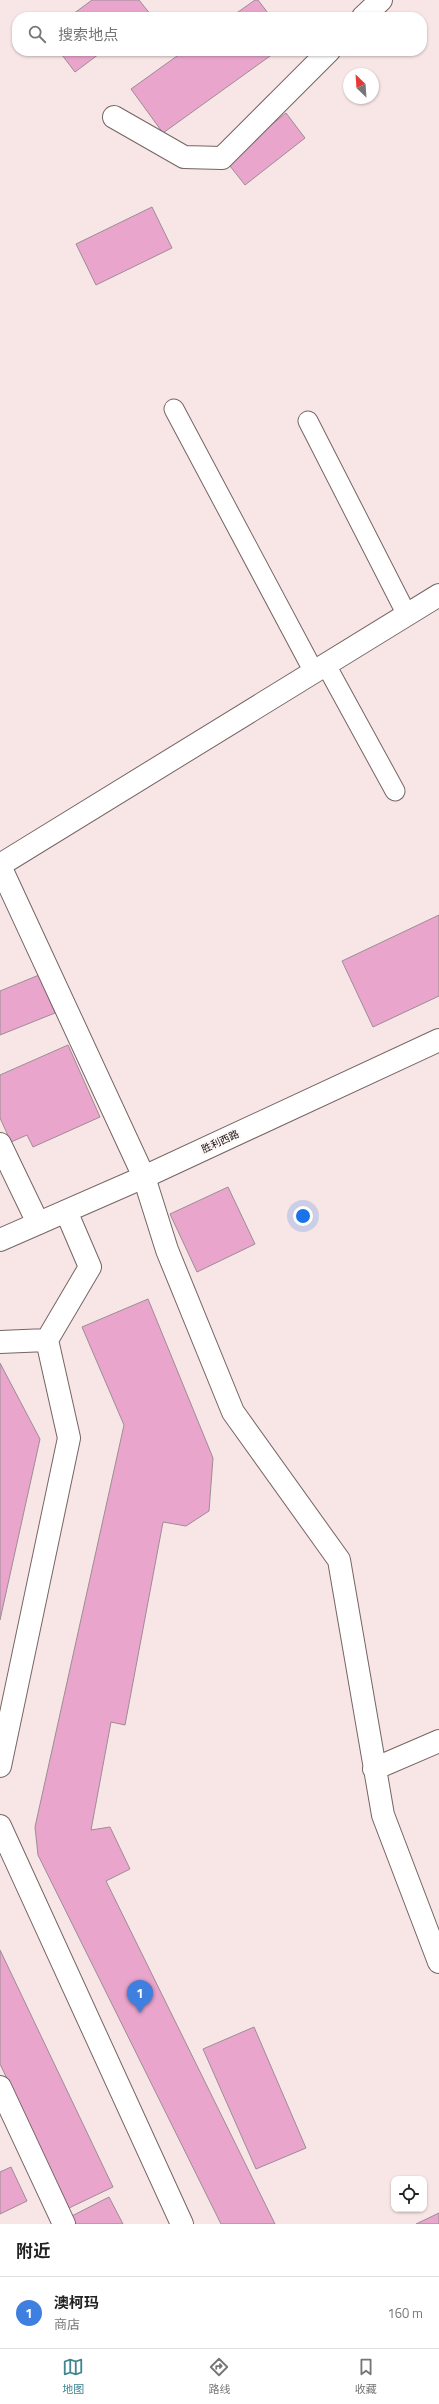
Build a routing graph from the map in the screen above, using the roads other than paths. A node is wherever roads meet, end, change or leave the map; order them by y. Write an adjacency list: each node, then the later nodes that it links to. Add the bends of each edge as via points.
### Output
1 (381, 0): 2 (street)
2 (369, 12)
3 (324, 56): 4 (street, via 222,158 184,157)
4 (114, 117)
5 (174, 409): 9 (lane)
6 (308, 421): 8 (lane)
7 (439, 595): 8 (street)
8 (407, 615): 9 (street)
9 (320, 668): 10 (lane); 11 (street)
10 (395, 791)
11 (0, 866): 14 (street)
12 (439, 1040): 14 (street, 胜利西路)
13 (0, 1144): 16 (street)
14 (144, 1177): 15 (street, 胜利西路); 22 (street, via 168,1250 233,1412 339,1560)
15 (66, 1211): 16 (street, 胜利西路); 18 (street, via 90,1267)
16 (38, 1223): 17 (street, 胜利西路)
17 (0, 1240)
18 (47, 1340): 19 (street); 21 (street, via 69,1438)
19 (0, 1342)
20 (439, 1741): 22 (street)
21 (0, 1766)
22 (374, 1769): 24 (street, via 383,1815)
23 (0, 1826): 27 (street)
24 (439, 1962)
25 (0, 2087): 26 (street)
26 (64, 2224)
27 (182, 2224)

